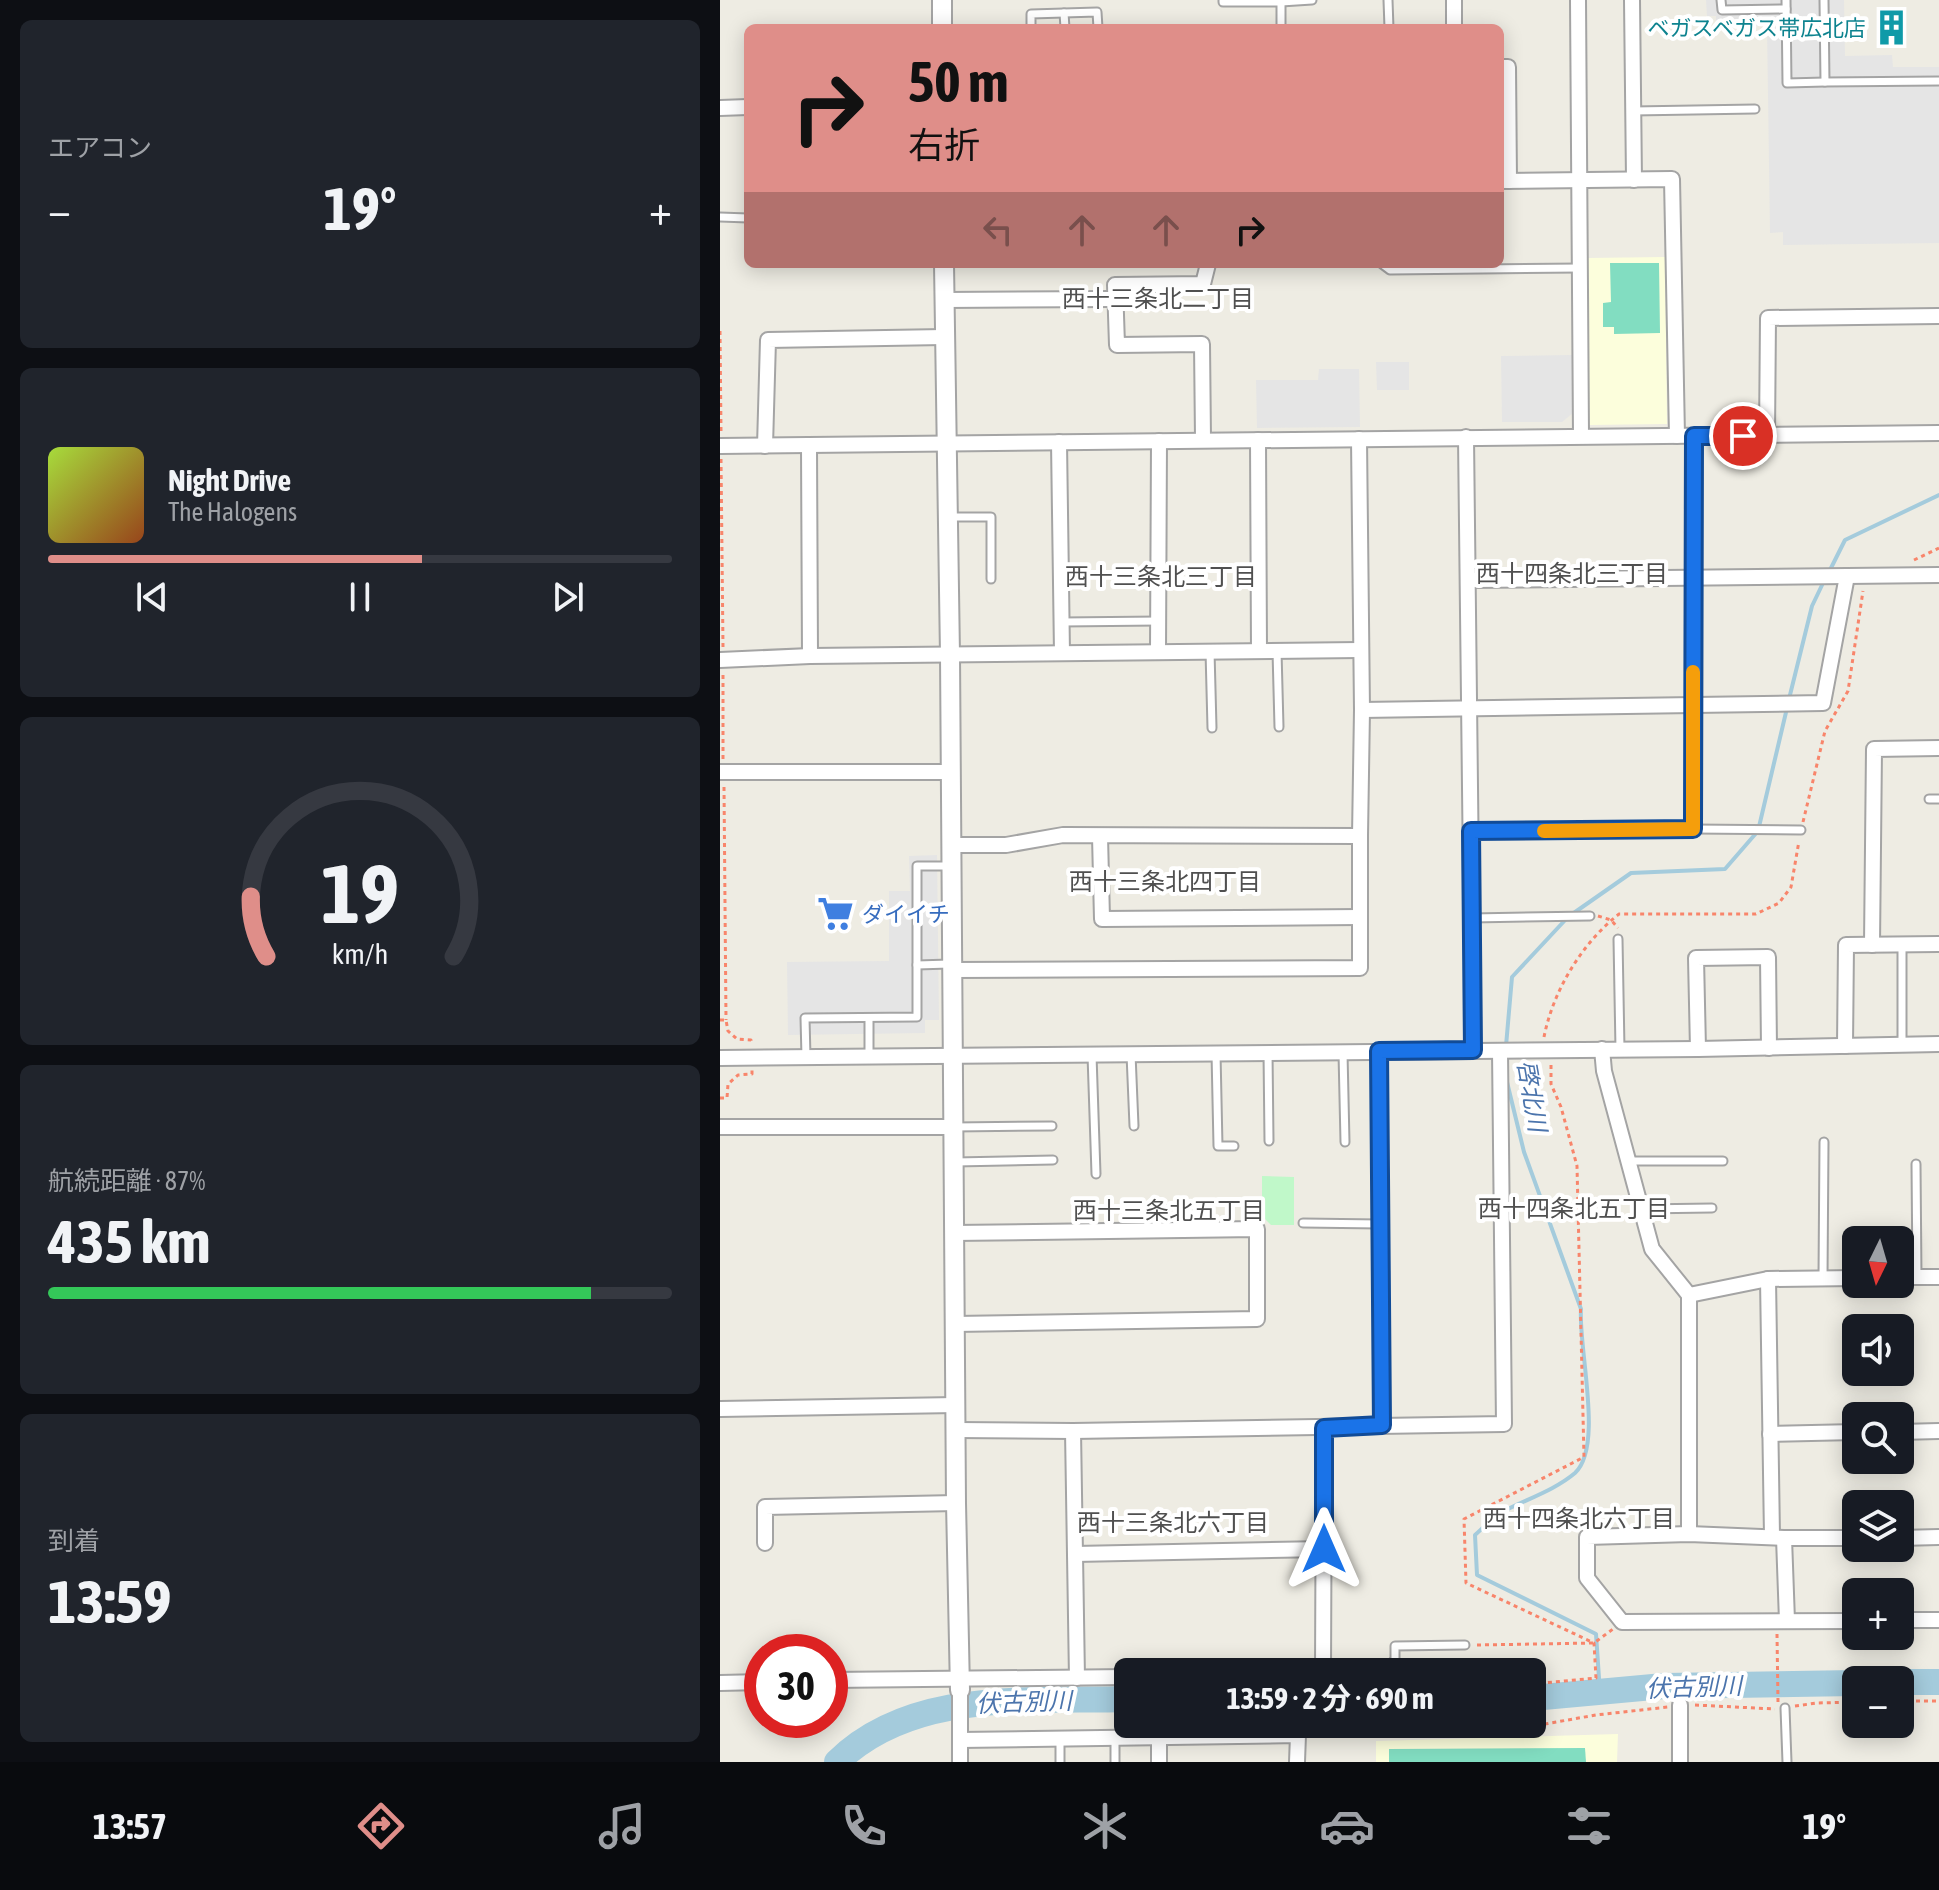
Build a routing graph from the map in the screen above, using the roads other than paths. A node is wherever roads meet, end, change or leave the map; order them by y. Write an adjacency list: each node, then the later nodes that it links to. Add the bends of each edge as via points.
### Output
1 (942, 0): 13 (street)
2 (1223, 0): 10 (lane)
3 (1312, 0): 10 (lane)
4 (1388, 0): 18 (lane)
5 (1454, 0): 19 (street)
6 (1578, 0): 27 (street)
7 (1632, 0): 26 (street)
8 (1721, 0): 11 (lane, via 1722,10)
9 (1824, 0): 22 (lane)
10 (1281, 2): 17 (lane)
11 (1786, 4): 22 (lane, via 1787,83)
12 (1064, 13): 14 (lane, via 1031,14); 15 (lane); 16 (lane, via 1097,12)
13 (942, 24)
14 (1031, 24)
15 (1065, 24)
16 (1098, 24)
17 (1281, 24)
18 (1389, 24)
19 (1454, 24)
20 (1504, 67): 29 (street)
21 (1939, 81): 22 (lane)
22 (1825, 82)
23 (744, 107): 24 (street)
24 (720, 108)
25 (1755, 109): 26 (lane)
26 (1633, 111): 28 (street)
27 (1580, 180): 28 (street); 29 (street); 35 (street)
28 (1634, 180): 43 (street, via 1672,179)
29 (1505, 181)
30 (720, 217): 31 (lane)
31 (744, 218)
32 (944, 268): 37 (street)
33 (1207, 268): 36 (street, via 1203,284 1115,285)
34 (1387, 268): 35 (lane)
35 (1580, 268): 42 (street)
36 (1113, 299): 37 (street); 46 (street, via 1117,345 1202,344)
37 (944, 300): 39 (street)
38 (1939, 316): 41 (street, via 1768,318)
39 (944, 337): 51 (street); 53 (street, via 768,340)
40 (1939, 433): 41 (street)
41 (1767, 435): 44 (street)
42 (1581, 436): 43 (street); 45 (street)
43 (1677, 436): 44 (street)
44 (1694, 436): 58 (street)
45 (1466, 437): 47 (street); 60 (street)
46 (1203, 439): 48 (street); 49 (street)
47 (1359, 439): 48 (street); 63 (street)
48 (1258, 440): 65 (street)
49 (1159, 441): 50 (street); 61 (street)
50 (1059, 442): 51 (street); 62 (street)
51 (946, 444): 54 (street); 55 (street)
52 (720, 446): 53 (street)
53 (765, 446): 54 (street)
54 (809, 446): 70 (street)
55 (947, 517): 59 (lane, via 991,517); 69 (street)
56 (1939, 575): 57 (street)
57 (1847, 576): 58 (street); 72 (street, via 1823,703)
58 (1693, 577): 60 (street); 72 (street)
59 (991, 579)
60 (1469, 580): 73 (street)
61 (1159, 621): 62 (lane); 67 (street)
62 (1062, 622): 68 (street)
63 (1360, 650): 66 (street); 74 (street)
64 (1210, 651): 65 (street); 67 (street); 76 (lane)
65 (1259, 651): 66 (street)
66 (1277, 651): 75 (lane)
67 (1158, 652): 68 (street)
68 (1062, 653): 69 (street)
69 (950, 655): 70 (street); 79 (street)
70 (810, 656): 71 (street)
71 (720, 660)
72 (1693, 703): 73 (street); 82 (street)
73 (1469, 706): 74 (street); 84 (street)
74 (1362, 710): 86 (street)
75 (1279, 727)
76 (1212, 728)
77 (1939, 748): 95 (street, via 1874,749)
78 (720, 772): 79 (street)
79 (949, 772): 87 (street)
80 (1929, 799): 81 (lane)
81 (1939, 799)
82 (1693, 829): 83 (lane); 84 (street)
83 (1801, 830)
84 (1471, 831): 91 (street)
85 (1100, 836): 86 (street); 87 (street); 90 (street, via 1102,919)
86 (1360, 836): 90 (street)
87 (951, 845): 88 (street)
88 (951, 866): 96 (lane, via 917,866); 97 (street)
89 (1590, 916): 91 (lane)
90 (1360, 917): 97 (street, via 1360,968)
91 (1472, 918): 106 (street)
92 (1618, 939): 104 (lane)
93 (1902, 944): 94 (street); 95 (street); 99 (lane)
94 (1939, 944)
95 (1872, 945): 101 (street, via 1846,945)
96 (917, 965): 97 (lane); 98 (lane, via 917,1017)
97 (952, 967): 114 (street)
98 (869, 1018): 115 (lane, via 805,1018); 116 (lane)
99 (1902, 1044): 100 (street); 101 (street)
100 (1939, 1044)
101 (1845, 1046): 102 (street)
102 (1769, 1048): 105 (street); 105 (street, via 1768,957 1696,958)
103 (1602, 1049): 104 (street); 109 (street); 127 (street)
104 (1620, 1049): 105 (street)
105 (1698, 1049)
106 (1473, 1050): 108 (street); 109 (street)
107 (1343, 1051): 108 (street); 110 (street); 123 (lane)
108 (1379, 1051): 135 (street)
109 (1500, 1051): 146 (street, via 1504,1424)
110 (1268, 1052): 111 (street); 122 (lane)
111 (1216, 1053): 112 (street); 125 (lane, via 1218,1146)
112 (1131, 1054): 113 (street); 119 (lane)
113 (1092, 1055): 114 (street); 131 (lane)
114 (952, 1056): 116 (street); 121 (street)
115 (806, 1057): 116 (street); 117 (street)
116 (869, 1057)
117 (720, 1058)
118 (1052, 1126): 121 (lane)
119 (1134, 1126)
120 (720, 1127): 121 (street)
121 (954, 1127): 129 (street)
122 (1269, 1141)
123 (1345, 1142)
124 (1824, 1142): 139 (lane)
125 (1234, 1146)
126 (1053, 1160): 129 (lane)
127 (1629, 1161): 128 (lane); 133 (street)
128 (1723, 1161)
129 (954, 1162): 136 (street)
130 (1916, 1164): 137 (lane)
131 (1096, 1174)
132 (1712, 1208): 133 (lane)
133 (1641, 1209): 142 (street, via 1652,1249)
134 (1303, 1223): 135 (lane)
135 (1380, 1224): 146 (street)
136 (954, 1233): 143 (street); 143 (street, via 1257,1229 1257,1319)
137 (1917, 1277): 138 (street)
138 (1939, 1277)
139 (1823, 1278): 140 (street); 141 (street)
140 (1842, 1278)
141 (1768, 1279): 142 (street); 153 (street)
142 (1689, 1295): 155 (street)
143 (955, 1324): 144 (street)
144 (956, 1405): 145 (street); 148 (street)
145 (720, 1409)
146 (1382, 1425): 147 (street)
147 (1324, 1428): 149 (street); 161 (street)
148 (957, 1430): 149 (street); 154 (street)
149 (1073, 1431): 162 (street)
150 (1939, 1431): 152 (street)
151 (1842, 1432): 153 (street)
152 (1914, 1432)
153 (1770, 1434): 156 (street)
154 (956, 1503): 160 (street, via 765,1507); 175 (street)
155 (1689, 1534): 156 (street); 166 (street, via 1587,1537 1587,1578 1622,1622)
156 (1778, 1537): 158 (street); 166 (street)
157 (1939, 1537): 159 (street)
158 (1842, 1538)
159 (1914, 1538)
160 (765, 1543)
161 (1324, 1549): 162 (street); 168 (street)
162 (1075, 1554): 171 (street)
163 (1914, 1620): 164 (street)
164 (1939, 1620)
165 (1842, 1621): 166 (street)
166 (1782, 1622)
167 (1465, 1645): 169 (lane, via 1395,1646)
168 (1323, 1658)
169 (1395, 1658)
170 (1114, 1677): 171 (street)
171 (1077, 1678): 175 (street)
172 (848, 1681): 175 (street)
173 (744, 1682): 174 (street)
174 (720, 1683)
175 (960, 1684): 178 (street)
176 (1680, 1705): 189 (street)
177 (1785, 1708): 190 (lane)
178 (960, 1736): 180 (street); 184 (street)
179 (1114, 1737): 180 (street)
180 (1060, 1738): 185 (lane)
181 (1115, 1738): 186 (lane)
182 (1159, 1738): 187 (street)
183 (1298, 1738): 188 (street)
184 (960, 1762)
185 (1060, 1762)
186 (1115, 1762)
187 (1159, 1762)
188 (1297, 1762)
189 (1680, 1762)
190 (1787, 1762)

